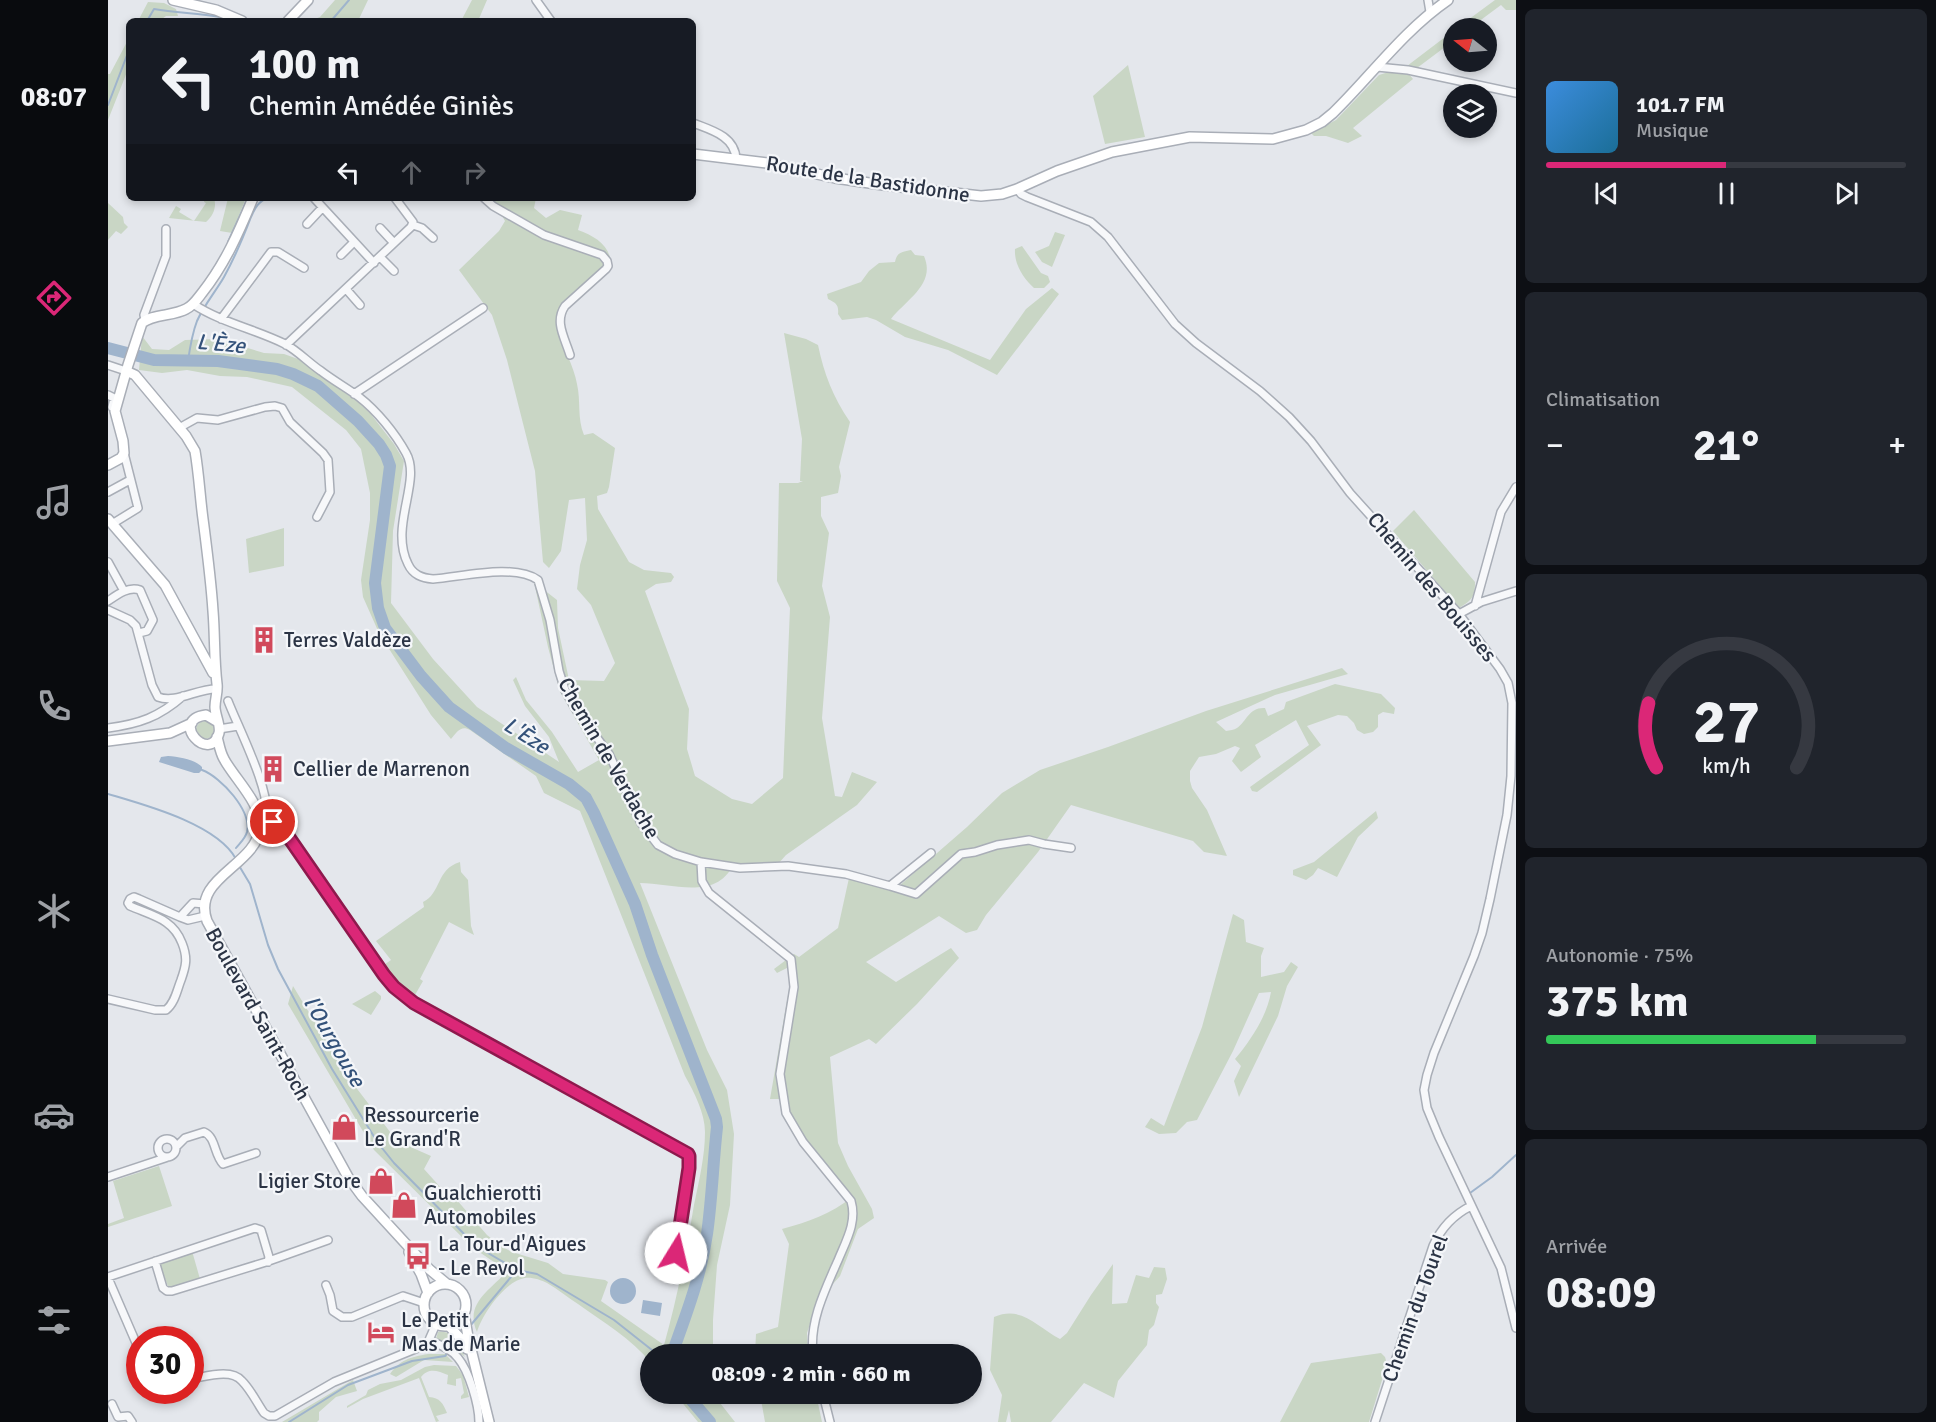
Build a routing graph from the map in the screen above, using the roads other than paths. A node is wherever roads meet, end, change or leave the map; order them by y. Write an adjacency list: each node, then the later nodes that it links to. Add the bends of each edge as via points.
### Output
1 (173, 0): 7 (street)
2 (308, 0): 8 (street)
3 (536, 0): 9 (street)
4 (1428, 0): 6 (street)
5 (1448, 0): 6 (street, Route de la Bastidonne)
6 (1430, 12): 10 (street, Route de la Bastidonne)
7 (235, 18)
8 (291, 18)
9 (549, 18)
10 (1377, 67): 11 (street); 15 (street, Route de la Bastidonne, via 1322,122 1291,136 1266,140 1190,137 1133,147 1086,159)
11 (1516, 93)
12 (696, 124): 14 (street, via 729,141 735,148)
13 (696, 154): 14 (street, Route de la Bastidonne)
14 (736, 159): 15 (street, Route de la Bastidonne, via 835,178 969,195 1002,194)
15 (1017, 189): 60 (street, Chemin des Bouisses, via 1091,222 1108,237 1175,324 1289,417 1350,493)
16 (252, 201): 35 (street, via 225,260)
17 (316, 201): 20 (street)
18 (397, 201): 22 (street)
19 (487, 201): 40 (street, via 544,235 602,255 607,261 608,266 561,311 559,322)
20 (322, 208): 21 (street); 26 (street)
21 (307, 224)
22 (413, 225): 25 (street); 27 (street)
23 (380, 228): 27 (street)
24 (166, 229): 38 (street, via 166,256)
25 (433, 238)
26 (354, 242): 28 (street); 30 (street)
27 (394, 243): 29 (street)
28 (341, 255)
29 (380, 256): 30 (street); 32 (street)
30 (374, 263): 33 (street)
31 (304, 268): 37 (street, via 278,252 271,252)
32 (394, 271)
33 (346, 289): 34 (street); 39 (street)
34 (360, 305)
35 (197, 306): 37 (street, Chemin de Verdache); 38 (street)
36 (483, 308): 43 (street)
37 (221, 319): 39 (street, Chemin de Verdache)
38 (145, 320): 42 (street)
39 (286, 345): 43 (street, Chemin de Verdache)
40 (570, 355)
41 (108, 365): 42 (street)
42 (127, 368): 45 (street); 46 (street)
43 (354, 394): 81 (street, Chemin de Verdache, via 374,411 409,459 411,469 401,536 410,569 428,579 492,572 528,575 538,580 559,671 570,699 609,754 641,822 658,845)
44 (108, 395): 45 (street, via 114,398 111,410)
45 (115, 415): 47 (street)
46 (179, 428): 52 (street, via 197,418 218,420 265,407 282,408 290,422 328,460 330,492); 62 (street, via 195,453 213,609)
47 (124, 453): 48 (street); 49 (street)
48 (108, 465)
49 (130, 480): 51 (street); 53 (street, via 138,508)
50 (1516, 487): 58 (street, via 1501,512)
51 (108, 492)
52 (317, 517)
53 (110, 522): 63 (street, via 165,585)
54 (108, 562): 55 (street)
55 (124, 591): 57 (street); 61 (street, via 140,589 152,614 148,630)
56 (1516, 591): 58 (street)
57 (108, 601)
58 (1475, 606): 60 (street)
59 (108, 610): 61 (street, via 132,621)
60 (1459, 615): 91 (street, Chemin des Bouisses, via 1500,669 1512,703 1507,815 1482,933 1434,1053 1424,1090 1427,1108)
61 (139, 633): 66 (street, via 156,696)
62 (213, 646): 63 (street); 64 (street)
63 (205, 658): 64 (street)
64 (216, 678): 65 (street)
65 (216, 694): 66 (street, via 201,690); 68 (street); 72 (street)
66 (183, 696): 71 (street, via 145,720)
67 (228, 701): 70 (street, Boulevard Saint-Roch)
68 (202, 716): 69 (street); 72 (street, via 210,716)
69 (192, 723): 73 (street); 74 (street)
70 (238, 726): 72 (street); 78 (street, Boulevard Saint-Roch, via 264,791 267,812)
71 (108, 728)
72 (218, 729): 76 (street); 77 (street)
73 (170, 733): 74 (street); 75 (street)
74 (193, 738): 76 (street)
75 (108, 741)
76 (208, 744): 77 (street)
77 (223, 757): 78 (street)
78 (263, 820): 83 (street, Boulevard Saint-Roch, via 256,843 212,885); 96 (street, via 283,829 384,975 404,995 688,1154)
79 (1071, 848): 82 (street, via 1029,840 997,845 961,854 916,894)
80 (931, 853): 82 (street)
81 (700, 862): 82 (street, via 740,868 788,866 846,874); 108 (street, via 702,881 710,893 791,959 794,987 780,1074 786,1113 803,1142 851,1201 854,1211 852,1229 821,1301)
82 (890, 886)
83 (205, 904): 84 (street, Boulevard Saint-Roch); 85 (street, via 193,903)
84 (205, 916): 85 (street, via 188,920); 92 (street, Boulevard Saint-Roch, via 348,1178)
85 (180, 917): 86 (street, via 135,898 128,902 177,930 187,956 172,1004 166,1010 156,1010)
86 (108, 999)
87 (176, 1147): 88 (street, via 185,1138 204,1132 210,1135 223,1164); 89 (street); 89 (street, via 171,1140 160,1142 160,1154)
88 (256, 1153)
89 (168, 1157): 90 (street)
90 (108, 1177)
91 (1471, 1206): 106 (street, Chemin des Bouisses, via 1501,1268); 119 (street, Chemin du Tourel, via 1446,1224 1435,1240)
92 (401, 1237): 98 (street, Boulevard Saint-Roch); 100 (street, Boulevard Saint-Roch)
93 (328, 1240): 95 (street)
94 (155, 1261): 95 (street, via 167,1291); 95 (street, via 256,1228 261,1230); 97 (street)
95 (268, 1262)
96 (672, 1274)
97 (108, 1277): 105 (street)
98 (447, 1284): 100 (street); 102 (street, via 463,1294)
99 (326, 1285): 101 (street, via 333,1311 344,1318 403,1296)
100 (428, 1293): 101 (street)
101 (424, 1303): 103 (street, via 426,1313)
102 (464, 1313): 104 (street); 109 (street)
103 (436, 1324): 104 (street); 107 (street)
104 (448, 1325): 109 (street, via 462,1340)
105 (129, 1326)
106 (1516, 1328)
107 (429, 1340): 113 (street, via 410,1352 334,1382); 116 (street, via 447,1348 460,1360 469,1379)
108 (811, 1344)
109 (475, 1365): 117 (street)
110 (204, 1377): 113 (street, via 236,1377 243,1381 264,1413)
111 (112, 1404): 114 (street, via 118,1417 128,1416)
112 (826, 1404): 118 (street)
113 (274, 1416): 115 (street)
114 (132, 1422)
115 (265, 1422)
116 (479, 1422)
117 (489, 1422)
118 (830, 1422)
119 (1375, 1422)

